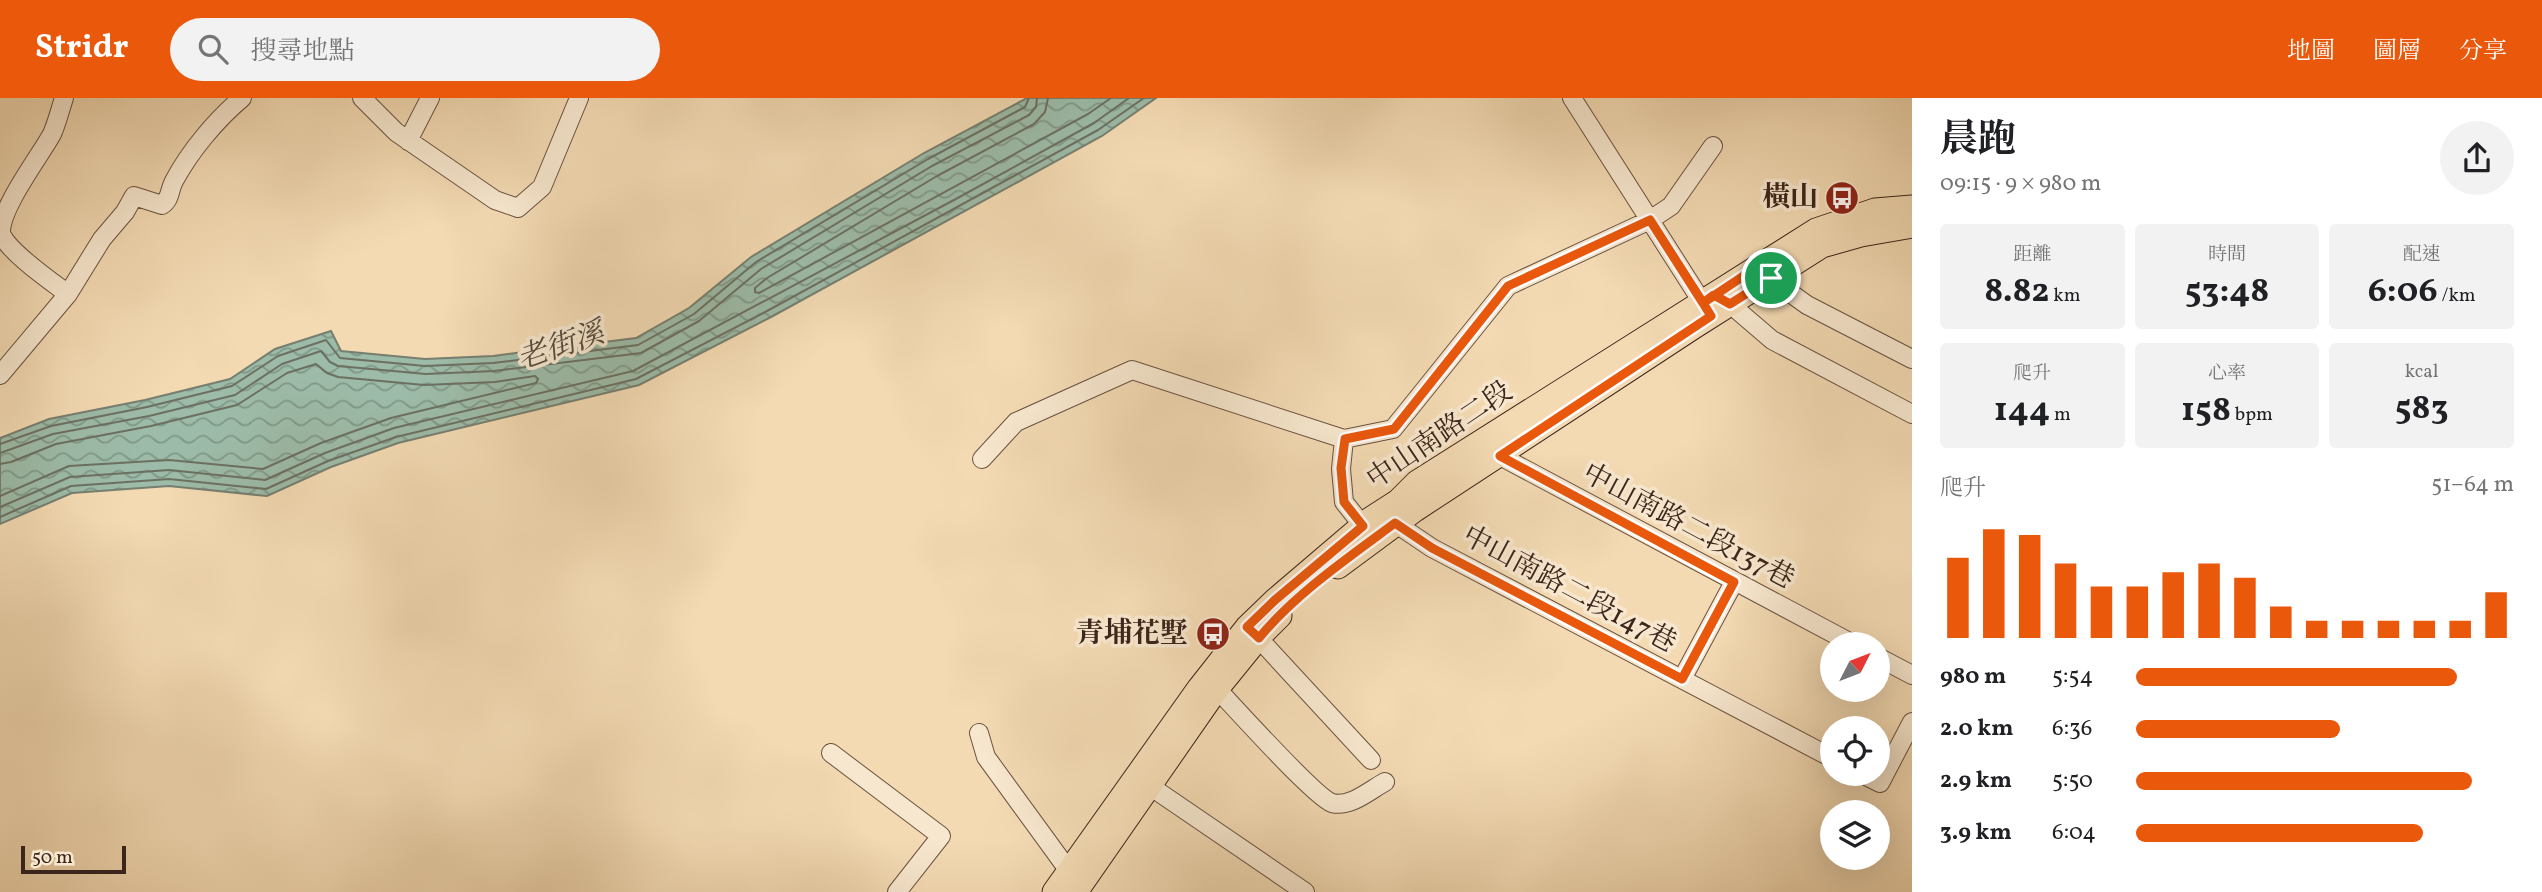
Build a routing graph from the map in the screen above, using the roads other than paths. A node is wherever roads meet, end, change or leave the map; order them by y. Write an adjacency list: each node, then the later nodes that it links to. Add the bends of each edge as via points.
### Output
1 (64, 98): 14 (street, via 52,133 0,223 2,235 23,259)
2 (242, 98): 14 (street, via 192,154 173,182 168,201 162,205 134,196)
3 (362, 98): 7 (street)
4 (430, 98): 7 (street)
5 (579, 98): 7 (street, via 542,187 518,208 495,200)
6 (1572, 98): 10 (street)
7 (408, 141)
8 (1713, 146): 10 (street, via 1671,206)
9 (1912, 207): 12 (main road, via 1875,210)
10 (1650, 220): 15 (street); 19 (street, via 1508,286 1394,429)
11 (1912, 226): 12 (main road)
12 (1819, 238): 13 (main road, 中山南路二段)
13 (1763, 274): 15 (main road, 中山南路二段); 16 (street, via 1807,305)
14 (68, 294): 17 (street)
15 (1714, 304): 18 (street); 20 (main road, 中山南路二段); 23 (main road, 中山南路二段, via 1417,482)
16 (1912, 359)
17 (0, 375)
18 (1912, 414)
19 (1345, 439): 21 (street, via 1132,370 1016,422); 23 (street, via 1341,468 1344,502)
20 (1500, 456): 22 (main road, 中山南路二段); 24 (street, 中山南路二段137巷)
21 (982, 458)
22 (1395, 523): 25 (main road, 中山南路二段); 29 (street, 中山南路二段147巷, via 1432,548)
23 (1363, 526): 25 (main road, 中山南路二段, via 1275,600)
24 (1734, 582): 26 (street, 中山南路二段137巷); 29 (street)
25 (1253, 632): 30 (main road, 中山南路二段); 35 (street); 37 (main road, 中山南路二段, via 1199,688)
26 (1830, 632)
27 (1890, 663): 28 (street)
28 (1912, 675)
29 (1682, 679): 33 (street, 中山南路二段147巷)
30 (1217, 689): 37 (main road, 中山南路二段); 38 (street, via 1331,803 1347,803)
31 (1912, 722): 36 (street)
32 (979, 733): 39 (street, via 986,757)
33 (1820, 752)
34 (831, 753): 40 (street, via 942,836)
35 (1371, 760)
36 (1890, 764)
37 (1143, 781): 39 (main road, 中山南路二段); 42 (street)
38 (1385, 782)
39 (1073, 882): 41 (main road, 中山南路二段)
40 (897, 892)
41 (1054, 892)
42 (1305, 892)

